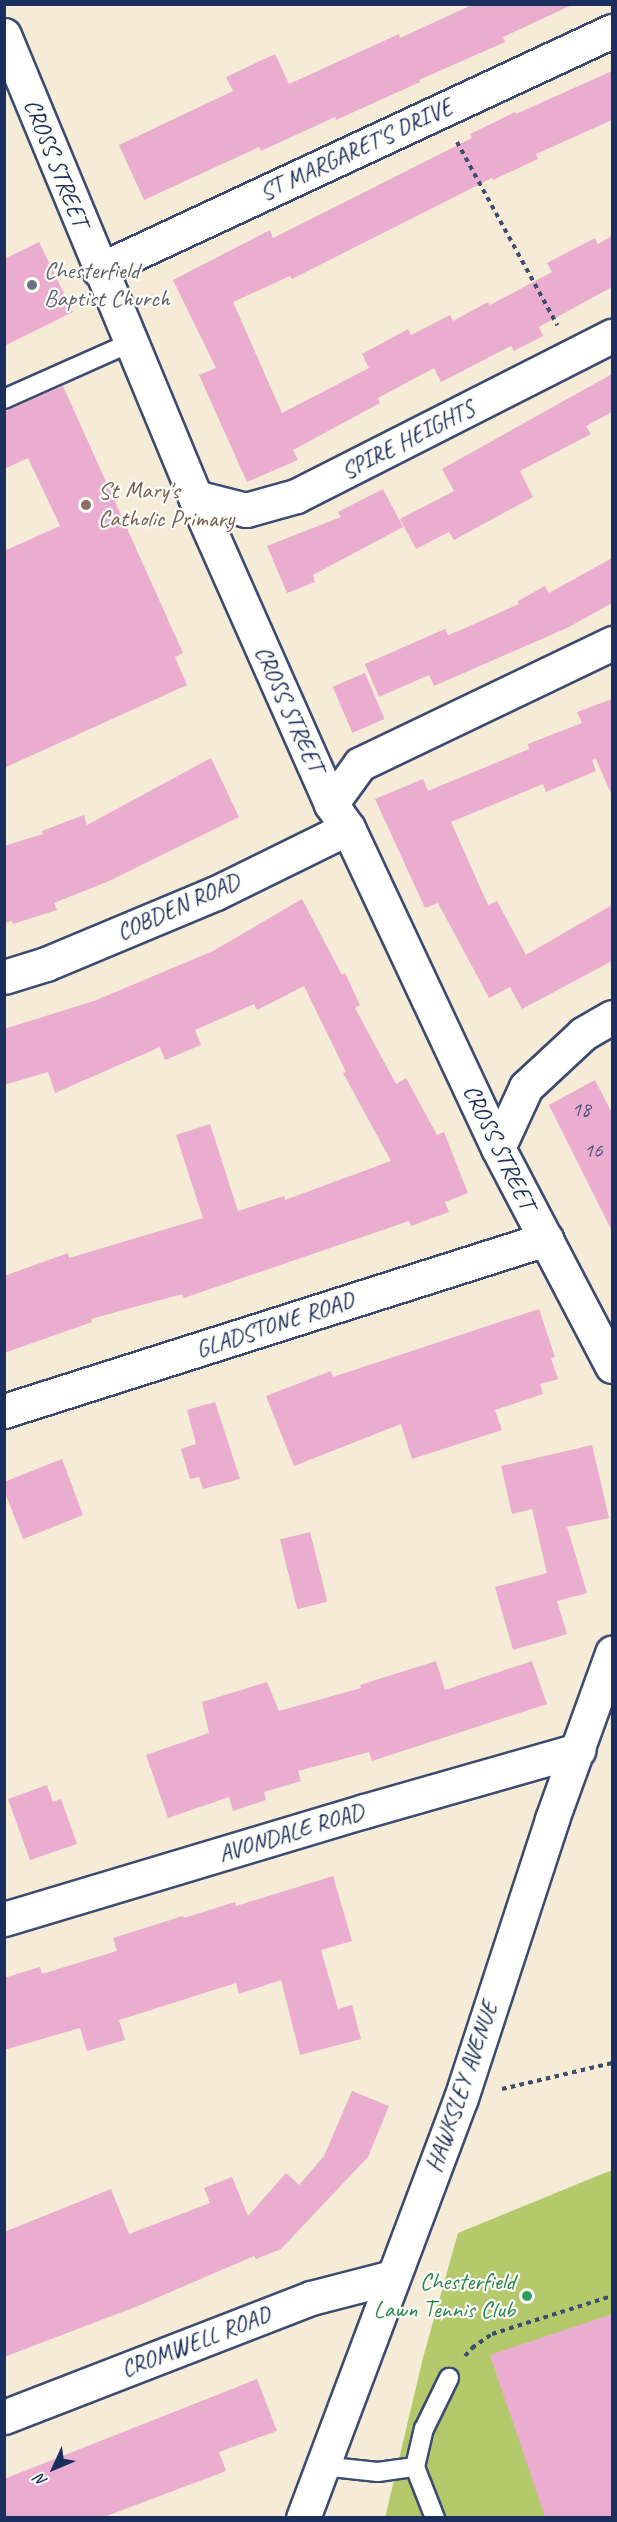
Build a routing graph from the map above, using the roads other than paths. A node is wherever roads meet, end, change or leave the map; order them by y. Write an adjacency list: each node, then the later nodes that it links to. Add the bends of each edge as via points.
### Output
1 (612, 31): 3 (street, ST MARGARET'S DRIVE)
2 (4, 35): 3 (street, CROSS STREET)
3 (99, 270): 5 (street, CROSS STREET)
4 (612, 336): 7 (street, SPIRE HEIGHTS, via 296,496 246,510)
5 (130, 343): 6 (lane); 7 (street, CROSS STREET)
6 (4, 399)
7 (195, 497): 9 (street, CROSS STREET)
8 (612, 644): 9 (street, via 360,764)
9 (340, 816): 10 (street, COBDEN ROAD, via 216,893); 12 (street, CROSS STREET)
10 (4, 978)
11 (612, 1017): 12 (street, via 583,1034 526,1087)
12 (498, 1148): 13 (street, CROSS STREET)
13 (546, 1239): 14 (street, CROSS STREET); 15 (street, GLADSTONE ROAD)
14 (612, 1366)
15 (4, 1411)
16 (612, 1653): 17 (street, HAWKSLEY AVENUE)
17 (578, 1750): 18 (street, AVONDALE ROAD); 19 (street, HAWKSLEY AVENUE, via 461,2098)
18 (4, 1919)
19 (392, 2277): 21 (street, CROMWELL ROAD, via 311,2298); 22 (street, HAWKSLEY AVENUE)
20 (448, 2378): 23 (lane, via 424,2429)
21 (4, 2417)
22 (322, 2466): 23 (lane, via 378,2472); 24 (street, HAWKSLEY AVENUE)
23 (415, 2467): 25 (lane)
24 (303, 2517)
25 (435, 2517)

